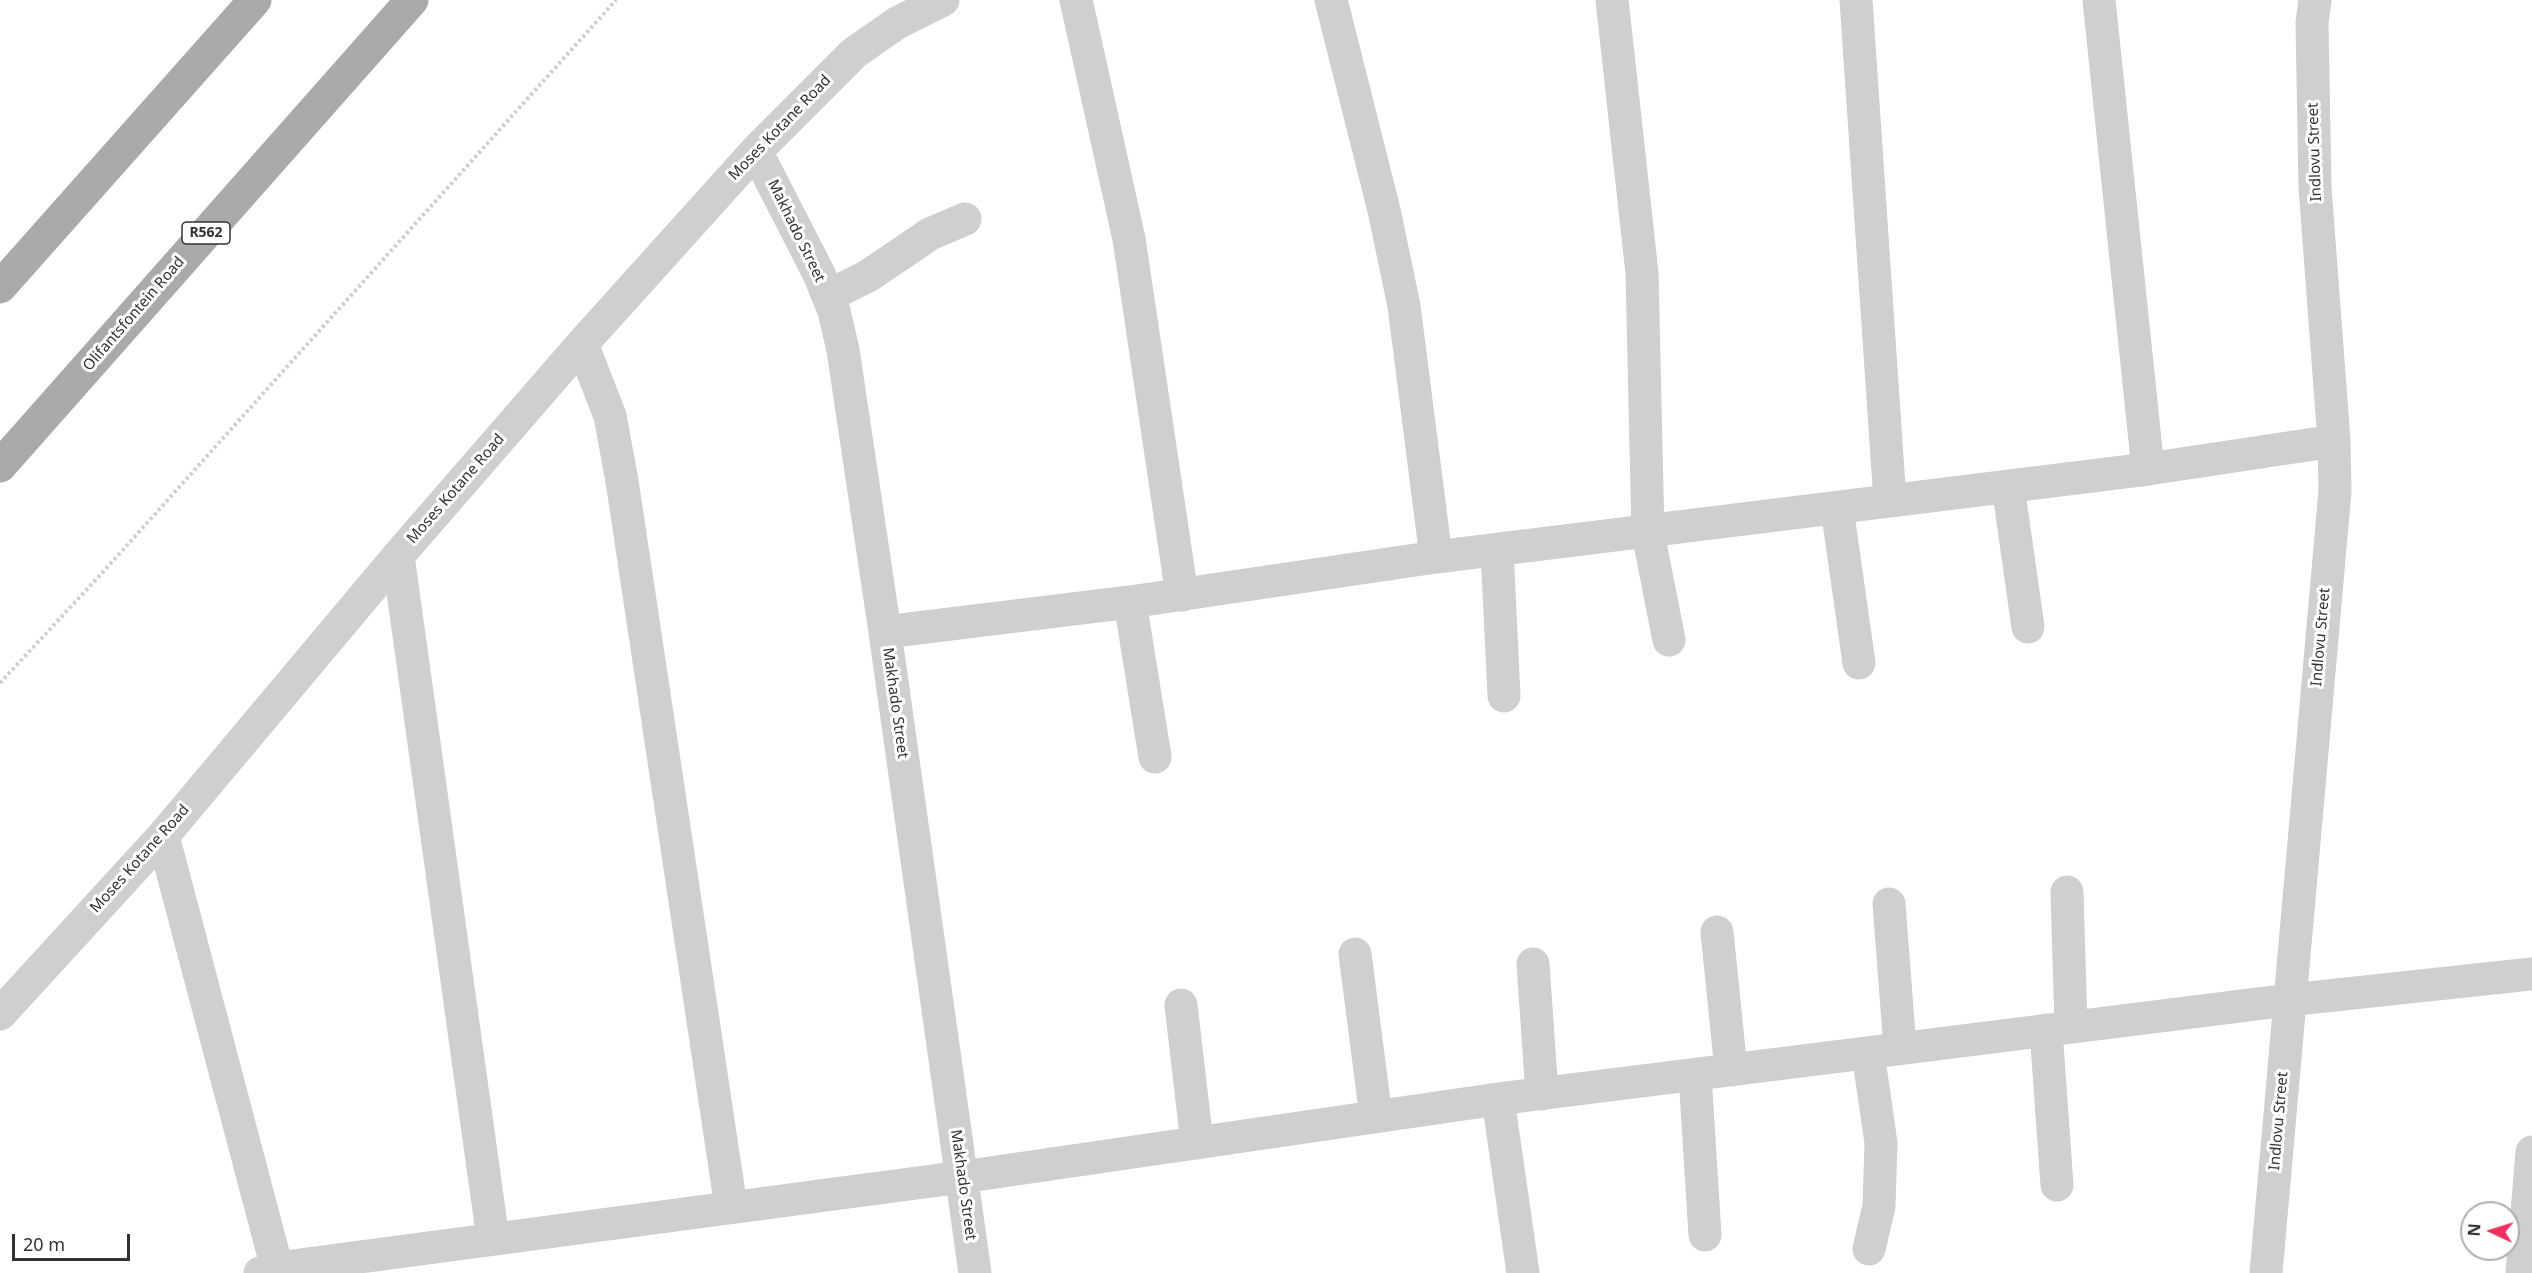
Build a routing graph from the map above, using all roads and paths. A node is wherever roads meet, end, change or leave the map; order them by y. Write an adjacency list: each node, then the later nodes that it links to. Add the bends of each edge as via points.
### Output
1 (255, 0): 14 (main road)
2 (412, 0): 18 (main road, Olifantsfontein Road / R562)
3 (616, 0): 33 (path)
4 (943, 0): 11 (street, Moses Kotane Road)
5 (1076, 0): 27 (street, via 1129,238)
6 (1331, 0): 26 (street, via 1404,306)
7 (1612, 0): 23 (street, via 1642,273)
8 (1856, 0): 21 (street)
9 (2099, 0): 19 (street)
10 (2315, 0): 17 (street, Indlovu Street, via 2312,23 2315,187)
11 (907, 8): 12 (street, Moses Kotane Road, via 897,23 854,53)
12 (756, 151): 15 (street, Makhado Street); 16 (street, Moses Kotane Road)
13 (965, 219): 15 (street, via 930,234 868,276)
14 (0, 287)
15 (828, 296): 30 (street, Makhado Street, via 843,350)
16 (582, 344): 25 (street, Moses Kotane Road); 58 (street, via 610,416 622,481)
17 (2334, 441): 19 (street); 43 (street, Indlovu Street, via 2334,491)
18 (0, 466)
19 (2148, 469): 20 (street)
20 (2008, 486): 21 (street); 29 (street)
21 (1890, 501): 22 (street)
22 (1837, 508): 23 (street); 32 (street)
23 (1648, 533): 24 (street); 31 (street)
24 (1497, 550): 26 (street); 34 (street)
25 (398, 556): 36 (street, Moses Kotane Road); 60 (street)
26 (1436, 557): 27 (street)
27 (1182, 595): 28 (street)
28 (1130, 602): 30 (street); 35 (street)
29 (2028, 627)
30 (885, 632): 56 (street, Makhado Street)
31 (1669, 640)
32 (1859, 663)
33 (0, 683)
34 (1504, 696)
35 (1155, 757)
36 (163, 836): 45 (street, Moses Kotane Road); 63 (street)
37 (2067, 892): 46 (street)
38 (1889, 904): 47 (street)
39 (1717, 932): 49 (street)
40 (1355, 954): 53 (street)
41 (1533, 964): 51 (street)
42 (2532, 974): 43 (street)
43 (2289, 1000): 46 (street); 66 (street, Indlovu Street)
44 (1181, 1005): 54 (street)
45 (0, 1014)
46 (2058, 1028): 47 (street); 57 (street)
47 (1900, 1048): 48 (street)
48 (1868, 1053): 49 (street); 61 (street, via 1881,1143 1879,1206)
49 (1731, 1070): 50 (street)
50 (1695, 1075): 51 (street); 59 (street)
51 (1542, 1094): 52 (street)
52 (1498, 1099): 53 (street); 65 (street)
53 (1376, 1117): 54 (street)
54 (1197, 1143): 56 (street)
55 (2532, 1152): 67 (street)
56 (962, 1177): 58 (street); 64 (street, Makhado Street)
57 (2057, 1185)
58 (731, 1207): 60 (street)
59 (1705, 1235)
60 (493, 1239): 62 (street)
61 (1869, 1249)
62 (424, 1261): 63 (street)
63 (268, 1271)
64 (975, 1273)
65 (1523, 1273)
66 (2266, 1273)
67 (2522, 1273)

